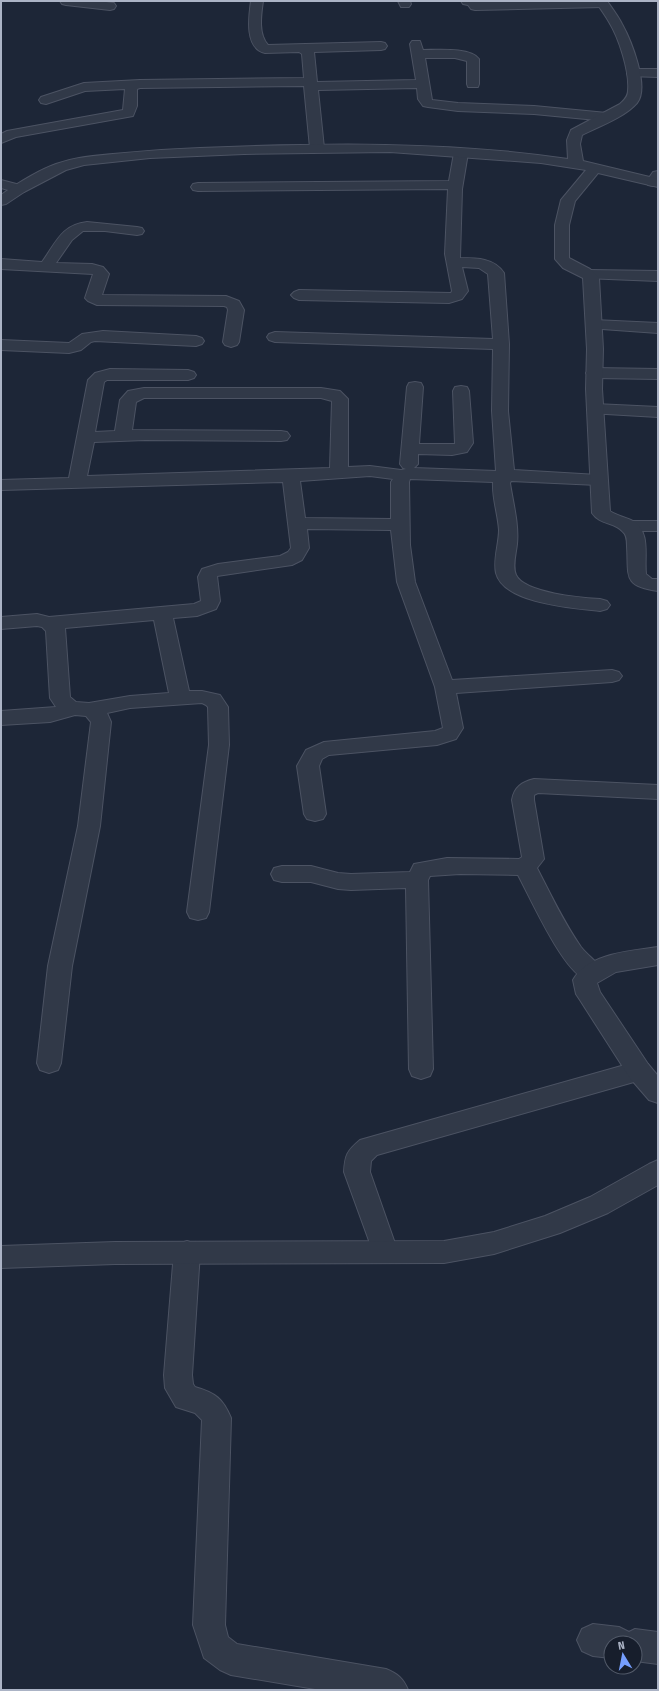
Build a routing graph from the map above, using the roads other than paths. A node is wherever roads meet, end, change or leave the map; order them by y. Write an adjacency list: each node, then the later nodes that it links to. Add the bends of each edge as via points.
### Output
1 (66, 1): 4 (street)
2 (257, 1): 7 (street, via 254,25 260,45 265,49)
3 (602, 2): 5 (street); 8 (street, via 625,43)
4 (110, 6)
5 (473, 8)
6 (381, 46): 7 (street)
7 (302, 49): 11 (street, via 308,53)
8 (633, 73): 9 (street); 15 (street, via 635,92 632,100)
9 (658, 73)
10 (140, 84): 11 (street); 14 (street, via 84,87); 16 (street, via 132,86 131,108 128,113 27,130)
11 (310, 84): 12 (street); 17 (street)
12 (423, 84): 13 (street, via 417,49 470,56 473,59); 15 (street, via 425,99 432,104)
13 (473, 84)
14 (46, 100)
15 (607, 117): 19 (street, via 580,130 574,136)
16 (1, 139)
17 (317, 148): 18 (street, via 390,148); 25 (street, via 150,154 84,161 62,167)
18 (461, 153): 19 (street); 23 (street)
19 (576, 164): 20 (street)
20 (595, 168): 21 (street); 31 (street, via 568,200 562,225 562,259 568,265)
21 (656, 180)
22 (1, 184): 25 (street)
23 (456, 185): 24 (street); 28 (street, via 452,254)
24 (198, 187)
25 (19, 189): 26 (street)
26 (1, 201)
27 (137, 231): 30 (street, via 80,227)
28 (455, 262): 33 (street, via 460,291 457,296 449,298); 39 (street, via 486,264 496,273)
29 (1, 264): 30 (street)
30 (46, 266): 38 (street, via 98,270 101,274 93,294 93,298 97,300 234,304 236,310)
31 (589, 275): 32 (street); 34 (street)
32 (658, 276)
33 (299, 296)
34 (594, 325): 35 (street); 41 (street)
35 (658, 328)
36 (275, 337): 39 (street)
37 (196, 341): 40 (street, via 103,336 84,340 76,348)
38 (231, 342)
39 (501, 344): 55 (street, via 500,411 506,468)
40 (1, 345)
41 (594, 373): 42 (street); 46 (street)
42 (658, 374)
43 (188, 375): 50 (street, via 101,376 96,380)
44 (415, 387): 51 (street)
45 (461, 391): 51 (street, via 464,443 461,448)
46 (595, 409): 47 (street); 56 (street)
47 (658, 412)
48 (123, 435): 49 (street); 50 (street); 52 (street, via 128,400 139,394 334,395 340,399)
49 (280, 436)
50 (86, 437): 57 (street, via 78,477)
51 (410, 449): 53 (street)
52 (339, 473): 53 (street, via 376,472); 54 (street)
53 (407, 475): 55 (street); 60 (street, via 400,482)
54 (291, 476): 57 (street); 59 (street)
55 (504, 476): 56 (street); 64 (street, via 500,483 508,537 504,569 508,580 522,591)
56 (598, 480): 61 (street, via 601,513 605,518)
57 (74, 482): 58 (street)
58 (1, 485)
59 (297, 524): 60 (street); 65 (street, via 300,548 295,556 286,561 209,573 207,579 212,600 209,605 197,610)
60 (400, 525): 69 (street, via 402,565 406,582)
61 (629, 526): 62 (street); 63 (street, via 635,533 636,574 640,581)
62 (658, 526)
63 (658, 585)
64 (600, 605)
65 (162, 613): 66 (street); 70 (street)
66 (49, 622): 67 (street, via 37,620); 71 (street, via 56,629 60,698 63,703)
67 (1, 623)
68 (612, 676): 69 (street)
69 (445, 686): 74 (street, via 453,728 449,734 437,738 324,749 313,755 308,766)
70 (180, 699): 71 (street, via 130,702); 78 (street, via 202,697 213,700 218,707 217,767)
71 (82, 709): 72 (street, via 50,715); 81 (street, via 99,714 101,722 89,826 60,966)
72 (1, 718)
73 (658, 792): 75 (street, via 534,786 524,792 523,800 533,859)
74 (315, 814)
75 (525, 867): 77 (street, via 508,869 437,866 422,870); 80 (street, via 564,940)
76 (282, 874): 77 (street, via 311,874 351,882)
77 (417, 880): 82 (street)
78 (198, 912)
79 (658, 956): 80 (street, via 615,964)
80 (592, 972): 83 (street, via 585,980 588,994)
81 (49, 1064)
82 (421, 1069)
83 (639, 1071): 84 (street); 87 (street, via 369,1147 358,1157 357,1172)
84 (658, 1093)
85 (658, 1171): 87 (street, via 599,1205 551,1225 494,1243 444,1252)
86 (187, 1252): 87 (street); 88 (street); 91 (street, via 179,1388 186,1398 210,1406 217,1418 209,1625 215,1648 231,1659 386,1685)
87 (385, 1252)
88 (1, 1257)
89 (643, 1646): 90 (street)
90 (658, 1648)
91 (392, 1690)

